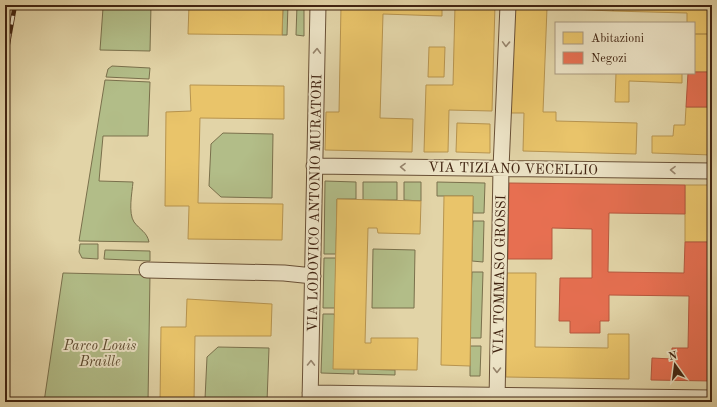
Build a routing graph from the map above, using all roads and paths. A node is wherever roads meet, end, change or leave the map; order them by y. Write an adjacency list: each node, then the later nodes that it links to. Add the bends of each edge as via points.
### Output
1 (318, 5): 3 (street, VIA LODOVICO ANTONIO MURATORI, one-way to 1)
2 (508, 5): 4 (street, VIA TOMMASO GROSSI, one-way to 4)
3 (314, 166): 4 (street, VIA TIZIANO VECELLIO, one-way to 3); 7 (street, VIA LODOVICO ANTONIO MURATORI)
4 (501, 168): 5 (street, VIA TIZIANO VECELLIO, one-way to 4); 9 (street, VIA TOMMASO GROSSI, one-way to 9)
5 (712, 171)
6 (147, 270): 7 (street, via 284,272)
7 (312, 276): 8 (street, VIA LODOVICO ANTONIO MURATORI, one-way to 7)
8 (310, 397): 9 (street)
9 (497, 398): 10 (street)
10 (712, 398)

